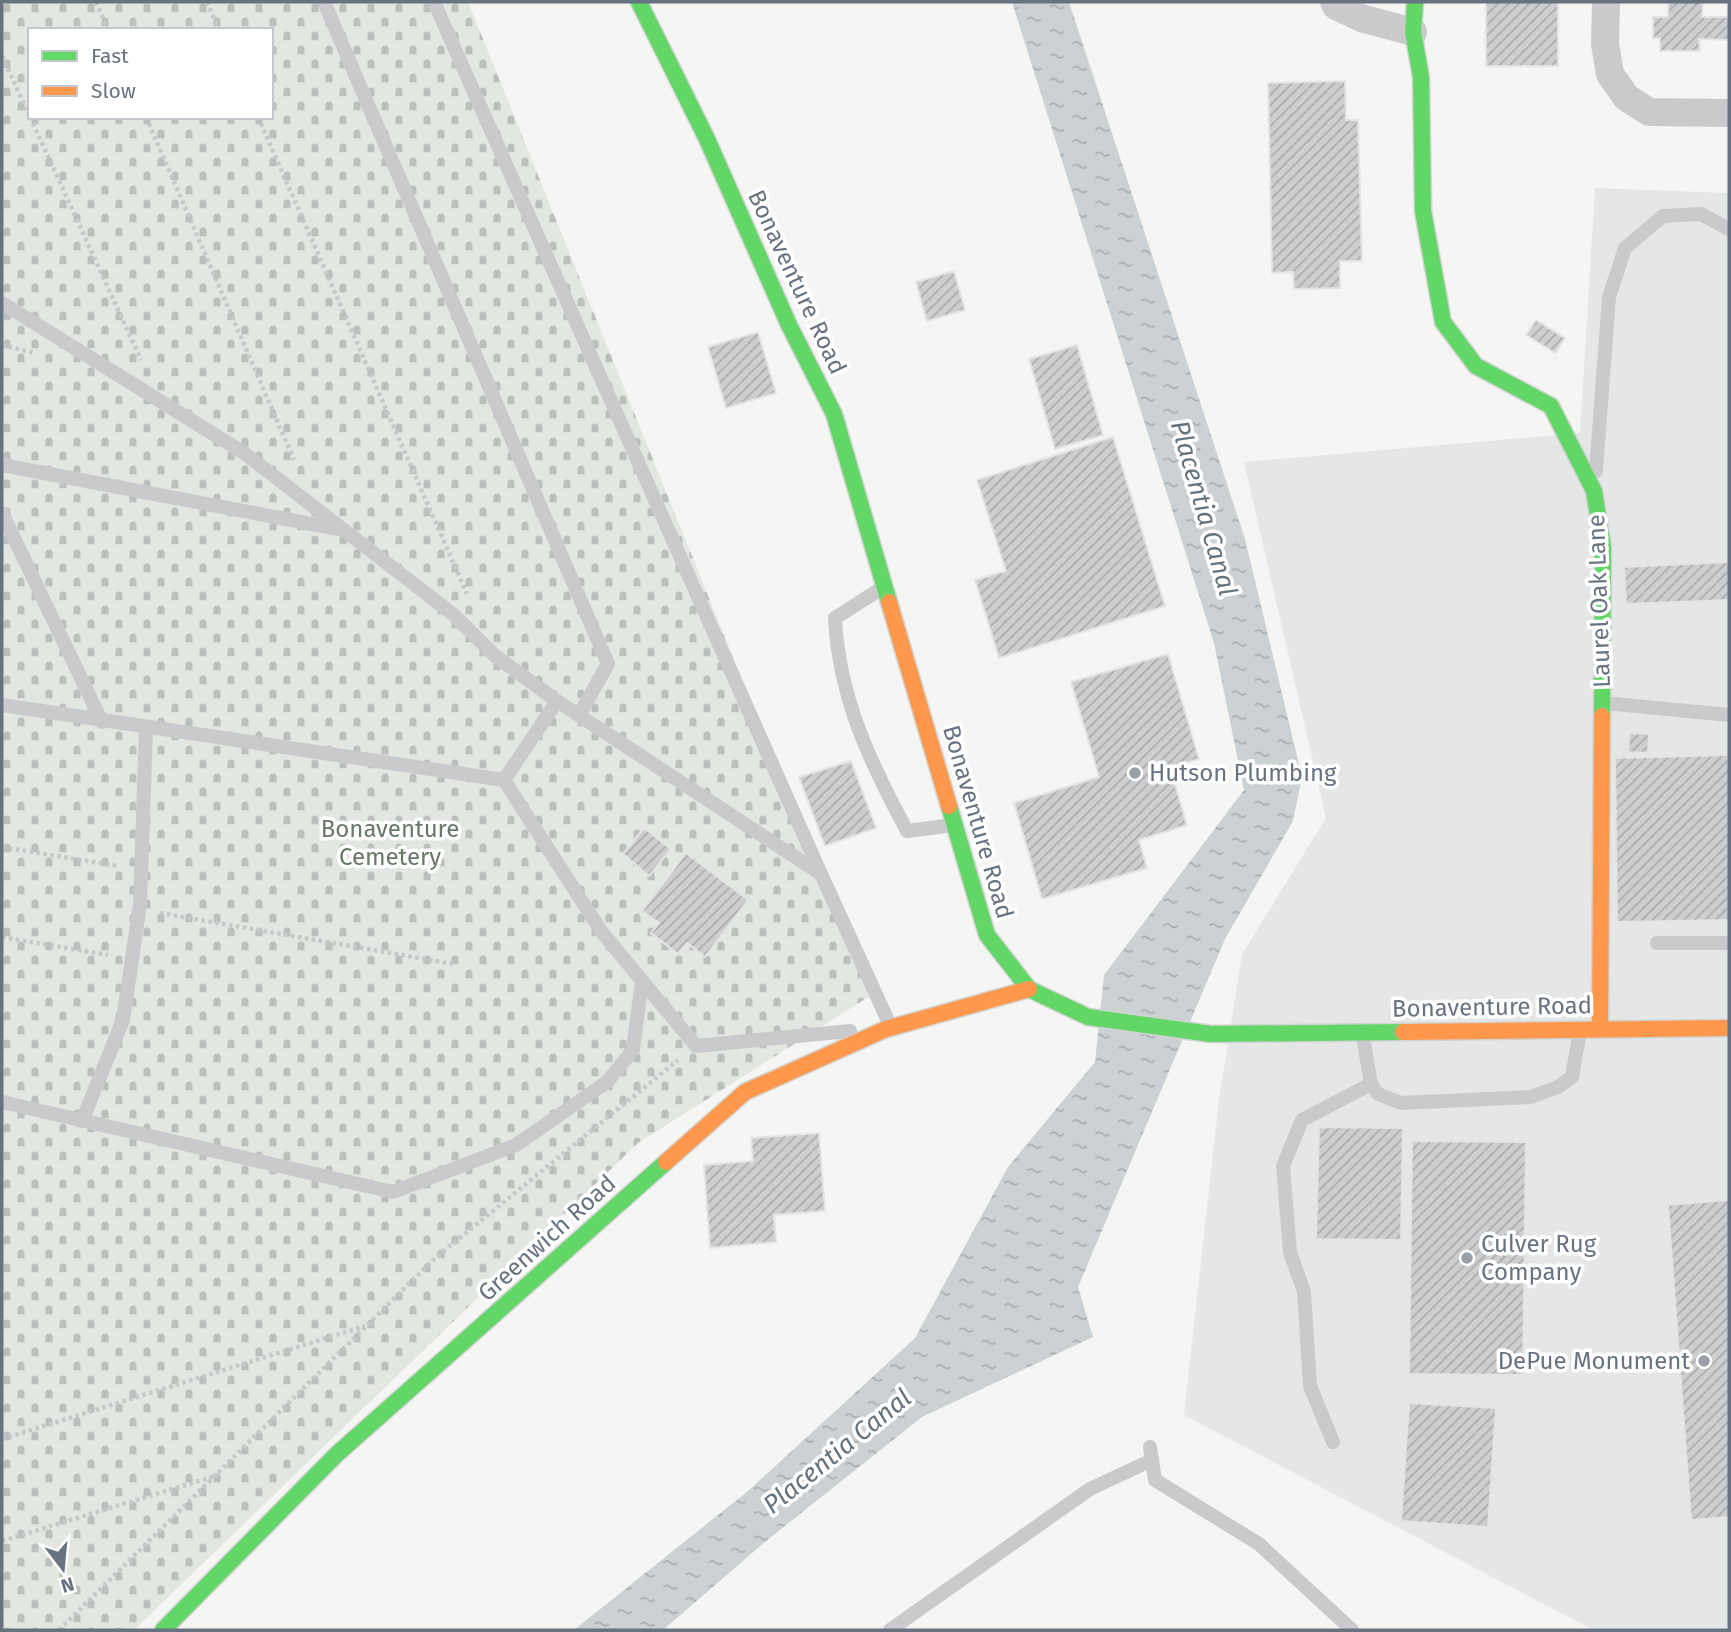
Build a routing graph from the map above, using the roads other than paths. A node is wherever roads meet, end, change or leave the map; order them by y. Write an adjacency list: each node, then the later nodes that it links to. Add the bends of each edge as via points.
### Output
1 (324, 2): 19 (lane, via 608,664)
2 (433, 2): 25 (lane)
3 (639, 2): 15 (street, Bonaventure Road, via 834,414)
4 (1334, 2): 7 (street, via 1361,18)
5 (1415, 2): 7 (street, Laurel Oak Lane)
6 (1606, 2): 8 (street, via 1610,74 1626,97 1649,112)
7 (1413, 32): 12 (street, Laurel Oak Lane, via 1421,77 1423,211 1443,323 1476,366 1551,407)
8 (1729, 113)
9 (1729, 229): 12 (lane, via 1701,214 1663,216 1625,248 1609,297)
10 (2, 303): 14 (lane, via 244,453)
11 (2, 465): 14 (lane)
12 (1594, 491): 17 (street, Laurel Oak Lane, via 1603,547)
13 (2, 513): 21 (lane)
14 (343, 530): 16 (lane)
15 (885, 586): 24 (street, Bonaventure Road); 24 (lane, via 835,618 837,660 869,761 906,831)
16 (557, 701): 19 (lane); 23 (lane)
17 (1602, 703): 20 (lane); 32 (street, Laurel Oak Lane)
18 (2, 705): 21 (lane)
19 (579, 715): 25 (lane)
20 (1729, 715)
21 (102, 722): 22 (lane)
22 (146, 729): 23 (lane); 37 (lane, via 139,909 123,1020)
23 (504, 780): 28 (lane, via 601,931)
24 (955, 825): 29 (street, Bonaventure Road, via 987,935)
25 (821, 874): 30 (lane)
26 (1657, 943): 27 (lane)
27 (1729, 943)
28 (642, 981): 30 (lane, via 696,1046); 37 (lane, via 633,1050 607,1082 516,1145 393,1192)
29 (1029, 989): 30 (street, Greenwich Road); 34 (street, Bonaventure Road, via 1088,1017 1211,1034)
30 (889, 1028): 39 (street, Greenwich Road, via 746,1093 337,1454)
31 (1729, 1028): 32 (street, Bonaventure Road)
32 (1600, 1029): 33 (street, Bonaventure Road)
33 (1581, 1030): 34 (street, Bonaventure Road); 35 (lane, via 1572,1077 1531,1097 1401,1103 1378,1094)
34 (1362, 1032): 35 (lane)
35 (1371, 1084): 38 (lane, via 1302,1120 1283,1166 1290,1252 1304,1292 1310,1386)
36 (2, 1102): 37 (lane)
37 (82, 1121)
38 (1333, 1442)
39 (163, 1630)
40 (890, 1630): 41 (lane, via 1090,1489 1151,1453 1155,1480 1259,1544)
41 (1352, 1630)

